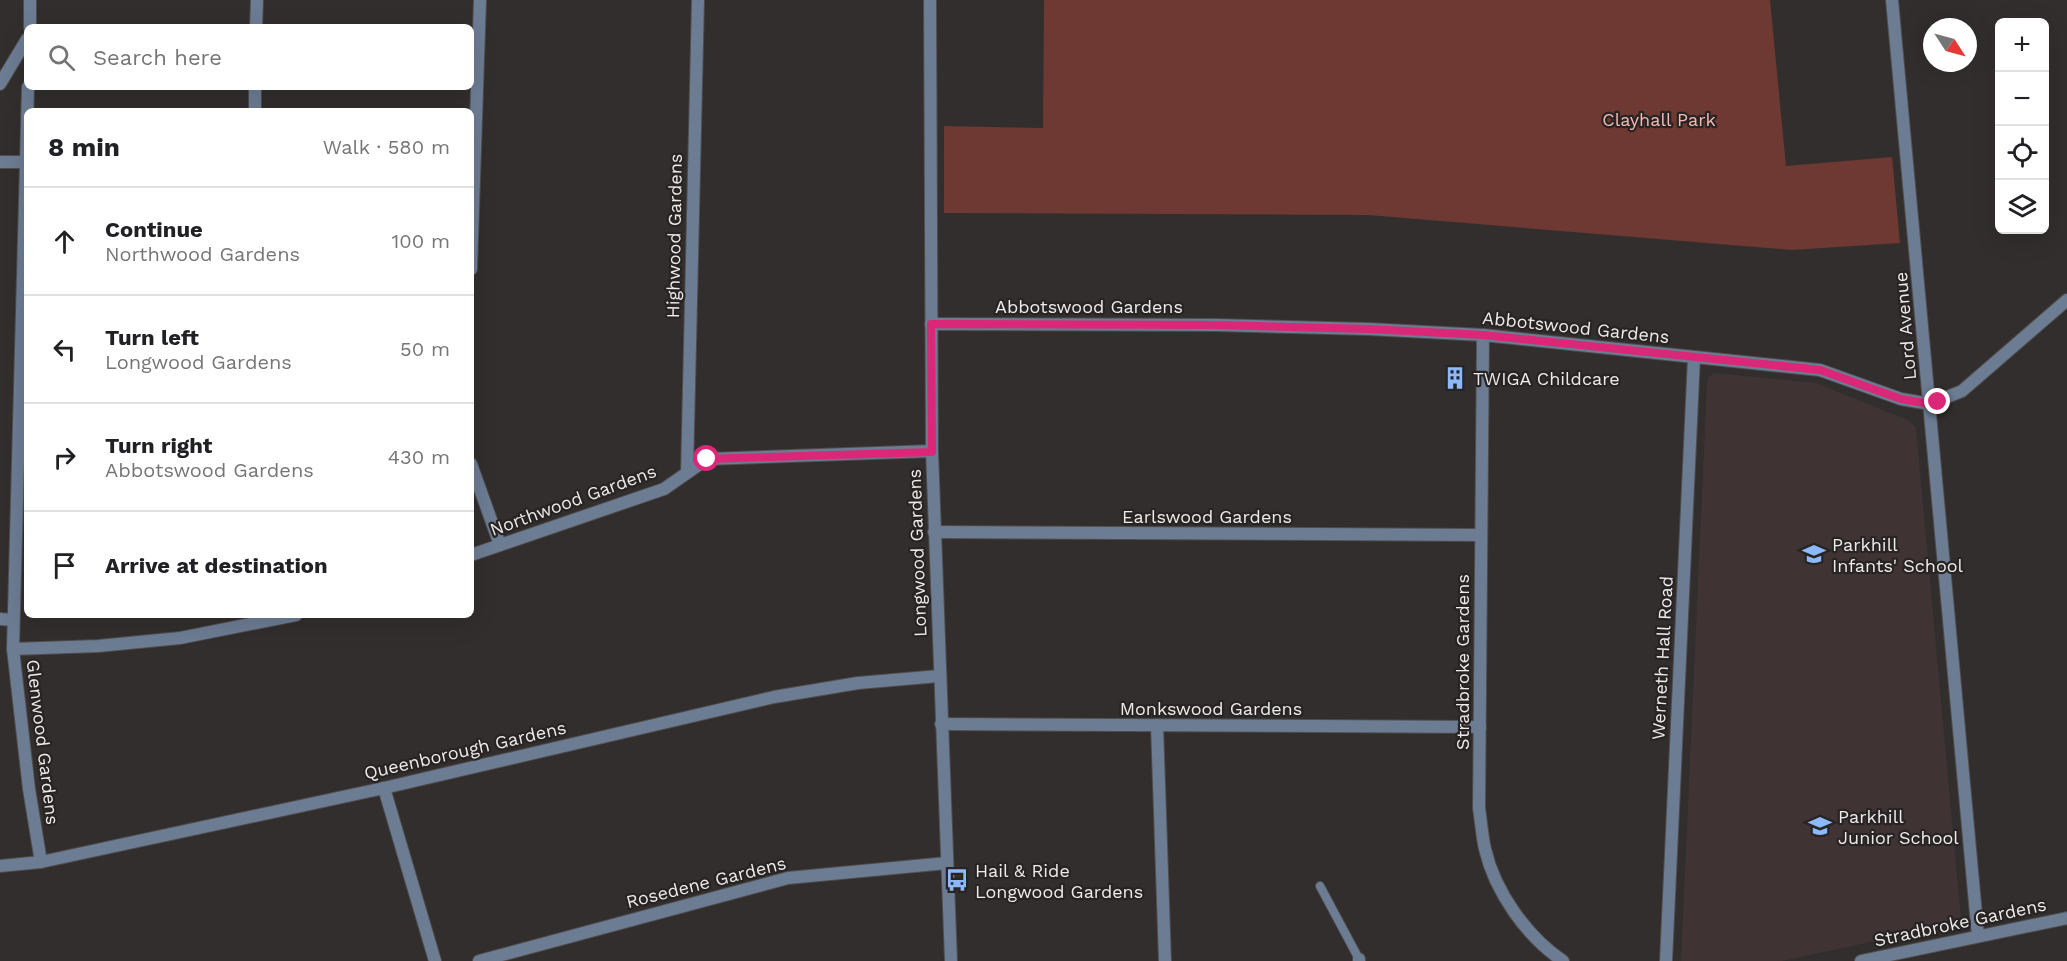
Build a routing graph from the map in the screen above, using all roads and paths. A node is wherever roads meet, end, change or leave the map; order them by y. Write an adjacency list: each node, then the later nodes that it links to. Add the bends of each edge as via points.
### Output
1 (30, 0): 7 (street)
2 (257, 0): 8 (street)
3 (480, 0): 15 (street)
4 (698, 0): 26 (street, Highwood Gardens)
5 (930, 0): 20 (street, Longwood Gardens)
6 (1892, 0): 23 (street, Lord Avenue)
7 (30, 24)
8 (256, 24)
9 (24, 44): 10 (street)
10 (0, 84)
11 (28, 90): 13 (street, Glenwood Gardens)
12 (255, 90): 14 (street)
13 (27, 108)
14 (255, 108)
15 (474, 148)
16 (0, 162): 17 (street)
17 (24, 162)
18 (24, 208): 32 (street, Glenwood Gardens)
19 (2067, 300): 23 (street, via 1962,391)
20 (931, 330): 21 (street, Abbotswood Gardens, via 1216,325); 24 (street, Longwood Gardens)
21 (1483, 335): 22 (street, Abbotswood Gardens); 28 (street, Stradbroke Gardens)
22 (1694, 357): 23 (street, Abbotswood Gardens, via 1820,370 1901,399); 52 (street, Werneth Hall Road)
23 (1930, 404): 45 (street, Lord Avenue)
24 (932, 452): 26 (street, Northwood Gardens, via 707,459); 27 (street, Longwood Gardens)
25 (474, 472): 29 (street)
26 (687, 473): 29 (street, Northwood Gardens, via 664,489)
27 (934, 532): 28 (street, Earlswood Gardens); 35 (street, Longwood Gardens)
28 (1480, 535): 38 (street, Stradbroke Gardens)
29 (500, 545): 30 (street, Northwood Gardens)
30 (474, 554)
31 (271, 618): 33 (street)
32 (6, 620): 34 (street, Glenwood Gardens)
33 (255, 620): 34 (street, via 180,638)
34 (13, 649): 40 (street, Glenwood Gardens)
35 (939, 676): 36 (street, Longwood Gardens); 39 (street, Queenborough Gardens, via 858,683 774,697)
36 (941, 724): 37 (street, Monkswood Gardens); 41 (street, Longwood Gardens)
37 (1157, 725): 38 (street, Monkswood Gardens); 50 (street)
38 (1480, 727): 51 (street, Stradbroke Gardens, via 1479,808 1485,850 1500,889 1523,924)
39 (384, 788): 40 (street, Queenborough Gardens); 47 (street)
40 (41, 861): 42 (street, Queenborough Gardens)
41 (947, 863): 48 (street, Rosedene Gardens, via 788,878); 49 (street, Longwood Gardens)
42 (0, 866)
43 (1320, 886): 46 (lane)
44 (2067, 918): 45 (street, Stradbroke Gardens)
45 (1978, 936): 53 (street, Stradbroke Gardens)
46 (1359, 960)
47 (435, 961)
48 (479, 961)
49 (951, 961)
50 (1165, 961)
51 (1563, 961)
52 (1666, 961)
53 (1861, 961)

